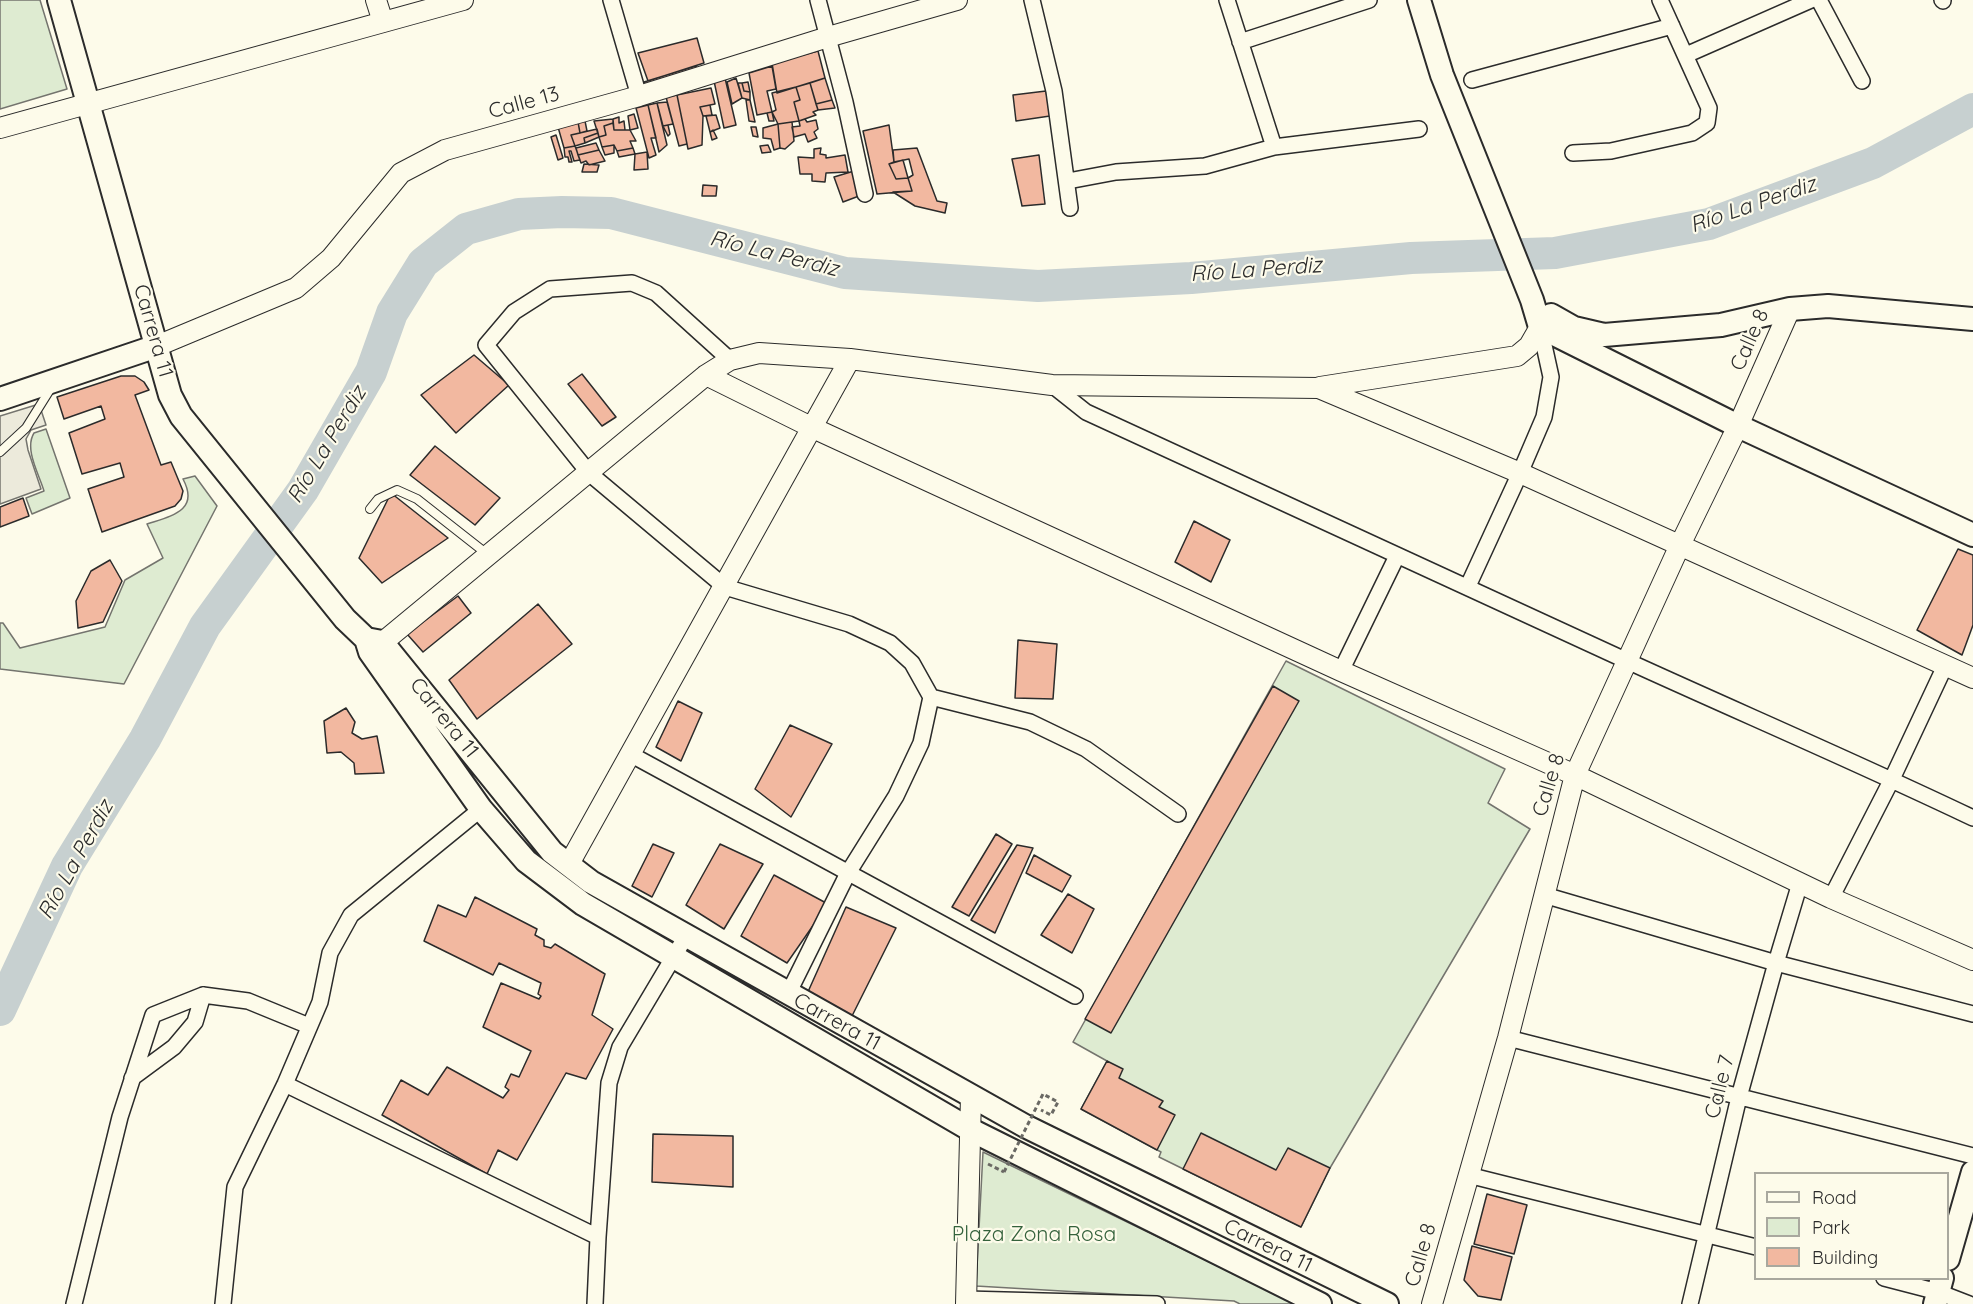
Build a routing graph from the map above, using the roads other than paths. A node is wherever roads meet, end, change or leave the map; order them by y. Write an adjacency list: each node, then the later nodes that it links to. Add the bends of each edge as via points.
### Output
1 (59, 0): 22 (main road, Carrera 11)
2 (376, 0): 14 (street)
3 (463, 0): 14 (street)
4 (611, 0): 21 (street)
5 (818, 0): 16 (street)
6 (957, 0): 16 (street, Calle 13)
7 (1032, 0): 27 (street, via 1054,90)
8 (1227, 0): 17 (street)
9 (1369, 0): 17 (street)
10 (1419, 0): 31 (main road, via 1442,75)
11 (1660, 0): 15 (street)
12 (1811, 0): 18 (street)
13 (1819, 0): 20 (street)
14 (383, 22): 22 (street)
15 (1672, 26): 18 (street); 19 (street)
16 (828, 37): 21 (street, Calle 13); 28 (street)
17 (1240, 42): 25 (street)
18 (1686, 55): 26 (street, via 1708,108 1707,123 1692,132 1611,151)
19 (1472, 80)
20 (1862, 81)
21 (639, 96): 33 (street, Calle 13, via 445,150 400,173 331,258 296,288)
22 (89, 103): 23 (street); 33 (main road, Carrera 11)
23 (0, 128)
24 (1419, 129): 25 (street)
25 (1274, 147): 27 (street, via 1205,166 1116,172)
26 (1573, 153)
27 (1068, 182): 29 (street)
28 (865, 194)
29 (1070, 208)
30 (1790, 309): 31 (main road, via 1721,325 1604,335 1574,328); 32 (main road, via 1828,306); 41 (street, Calle 8)
31 (1535, 311): 39 (street, via 1529,346 1517,356); 41 (main road); 45 (street, via 1551,377 1544,417)
32 (1973, 319)
33 (157, 346): 37 (main road); 53 (main road, Carrera 11, via 170,394 181,416 345,619)
34 (850, 359): 35 (street, via 759,353); 38 (street); 42 (street)
35 (730, 360): 36 (street); 44 (street, via 656,293 632,283 550,289 514,312 486,345)
36 (706, 375): 42 (street); 44 (street)
37 (55, 381): 40 (main road); 43 (lane, via 26,428)
38 (1052, 385): 39 (street); 50 (street, via 1086,412)
39 (1319, 388): 45 (street)
40 (0, 399)
41 (1738, 426): 47 (main road); 48 (street, Calle 8)
42 (813, 428): 51 (street); 56 (street)
43 (0, 452)
44 (589, 473): 49 (street); 51 (street)
45 (1520, 473): 48 (street); 52 (street)
46 (370, 509): 49 (lane, via 378,499 397,490 405,493)
47 (1973, 535)
48 (1680, 544): 54 (street, Calle 8); 55 (street)
49 (489, 555): 53 (street)
50 (1397, 556): 52 (street); 56 (street)
51 (724, 586): 58 (street, via 849,624 890,643 912,663); 59 (street)
52 (1468, 586): 54 (street)
53 (373, 644): 62 (main road, Carrera 11); 65 (main road, Carrera 11, via 552,852)
54 (1626, 660): 60 (street, Calle 8); 61 (street)
55 (1946, 666): 57 (street); 61 (street)
56 (1341, 671): 60 (street)
57 (1973, 678)
58 (931, 697): 63 (street, via 1030,722 1086,749); 66 (street, via 921,743 896,796)
59 (630, 754): 65 (street); 66 (street)
60 (1575, 775): 67 (street); 68 (street, Calle 8)
61 (1892, 779): 64 (street); 69 (street)
62 (481, 809): 71 (main road, Carrera 11, via 526,861 583,904); 78 (street, via 351,915 330,953 320,1002)
63 (1178, 814)
64 (1973, 818)
65 (569, 864): 70 (main road, Carrera 11, via 591,882)
66 (848, 873): 74 (street); 76 (street)
67 (1800, 883): 69 (street); 73 (street, Calle 7)
68 (1544, 895): 73 (street); 79 (street, Calle 8)
69 (1831, 898): 72 (street)
70 (686, 936): 71 (street); 74 (main road, Carrera 11)
71 (675, 957): 84 (main road, Carrera 11); 89 (street, via 620,1047 609,1083)
72 (1973, 960)
73 (1776, 963): 77 (street); 83 (street, Calle 7)
74 (788, 994): 82 (main road, Carrera 11)
75 (203, 995): 78 (street, via 248,1000); 80 (street, via 195,1022 174,1047); 80 (street, via 153,1015)
76 (1075, 996)
77 (1973, 1014)
78 (309, 1026): 81 (street)
79 (1508, 1038): 83 (street); 87 (street, Calle 8)
80 (132, 1078): 96 (street)
81 (285, 1084): 89 (street); 97 (street, via 235,1187)
82 (971, 1096): 84 (street); 101 (main road, Carrera 11)
83 (1739, 1097): 85 (street); 88 (street, Calle 7)
84 (971, 1130): 94 (street); 100 (main road, Carrera 11)
85 (1973, 1156)
86 (1973, 1172): 91 (main road)
87 (1468, 1175): 88 (street); 95 (street, Calle 8)
88 (1707, 1235): 90 (street); 102 (street, Calle 7)
89 (597, 1237): 98 (street)
90 (1754, 1247)
91 (1949, 1252)
92 (1892, 1280): 93 (street)
93 (1938, 1291): 103 (street)
94 (966, 1302): 99 (street)
95 (1436, 1303)
96 (74, 1304)
97 (223, 1304)
98 (595, 1304)
99 (1157, 1304)
100 (1320, 1304)
101 (1387, 1304)
102 (1690, 1304)
103 (1969, 1304)

